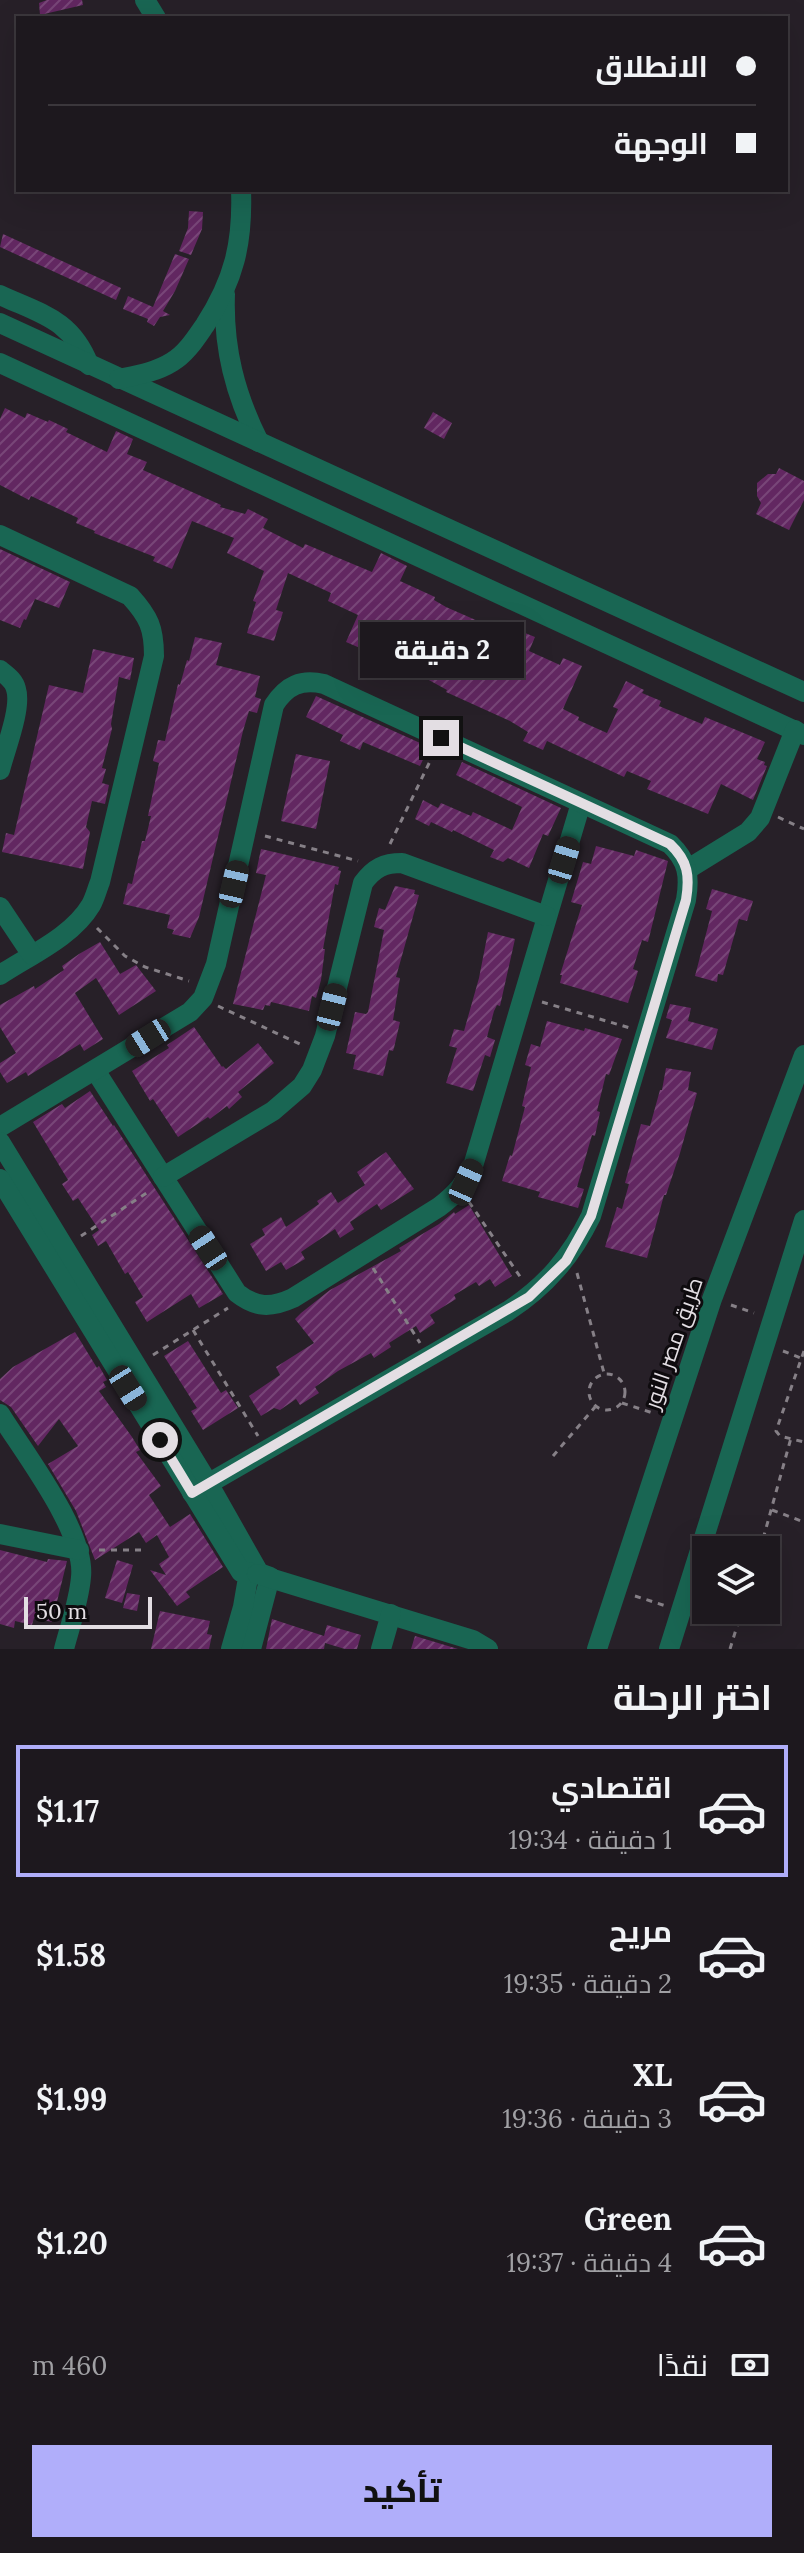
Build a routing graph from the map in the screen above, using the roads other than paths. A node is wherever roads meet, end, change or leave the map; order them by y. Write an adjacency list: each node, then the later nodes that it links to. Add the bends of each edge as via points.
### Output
1 (241, 192): 2 (street, via 239,246)
2 (225, 290): 7 (street, via 195,340 175,361); 8 (street, via 234,384)
3 (0, 295): 6 (street, via 55,320 82,347)
4 (0, 323): 6 (street)
5 (0, 363): 12 (street)
6 (89, 365): 7 (street)
7 (119, 379): 8 (street)
8 (259, 442): 11 (street)
9 (0, 535): 18 (street, via 130,596 154,634 154,656 92,904)
10 (0, 670): 13 (street, via 17,690)
11 (804, 692)
12 (799, 732): 15 (street, via 764,810 748,832)
13 (0, 770)
14 (581, 803): 15 (street, via 670,844); 17 (street); 21 (street, via 324,684 294,684 274,705 205,993 190,1012)
15 (688, 869): 28 (street, via 686,900 591,1216 549,1280 428,1357)
16 (0, 907): 18 (street)
17 (546, 916): 25 (street, via 402,863 379,867 363,883 320,1053 307,1078 288,1100); 25 (street, via 473,1166 460,1189 439,1207 279,1305 264,1306 237,1293)
18 (32, 955): 19 (street)
19 (0, 975)
20 (804, 1055): 39 (street, طريق مصر النور, via 712,1299)
21 (95, 1070): 22 (street); 25 (street)
22 (0, 1127)
23 (0, 1142): 28 (street, via 136,1366)
24 (0, 1179): 28 (street)
25 (164, 1179)
26 (804, 1220): 40 (street)
27 (0, 1414): 30 (street, via 70,1525)
28 (200, 1488): 31 (street, via 241,1572); 32 (street, via 259,1573)
29 (0, 1534): 30 (street)
30 (79, 1550): 34 (street, via 81,1577)
31 (249, 1572): 32 (street); 35 (street)
32 (270, 1577): 33 (street); 36 (street)
33 (391, 1614): 37 (street); 38 (street)
34 (64, 1649)
35 (231, 1649)
36 (251, 1649)
37 (381, 1649)
38 (488, 1649)
39 (597, 1649)
40 (669, 1649)

